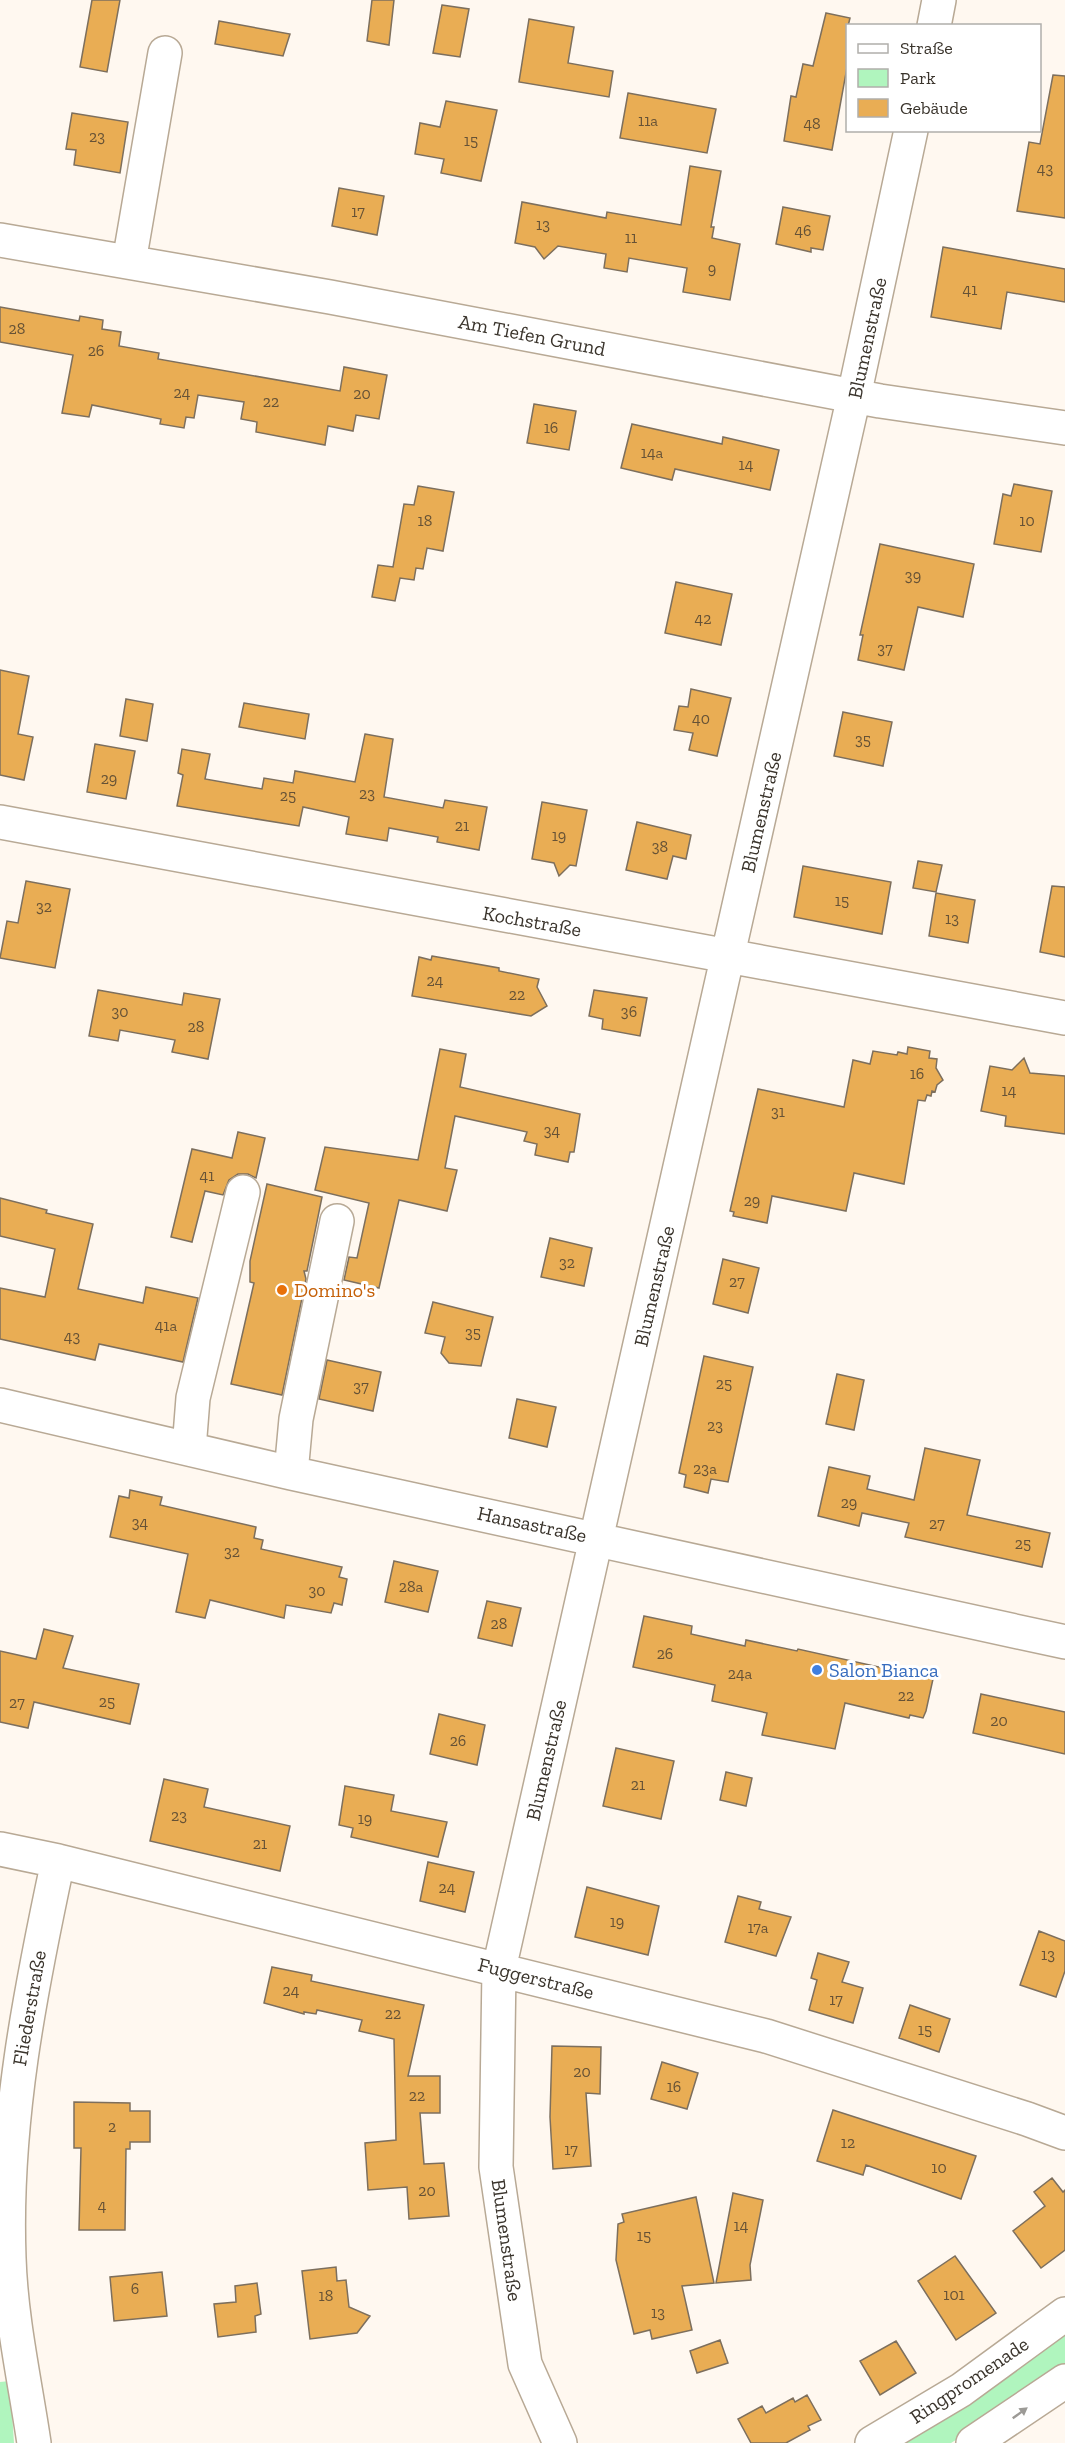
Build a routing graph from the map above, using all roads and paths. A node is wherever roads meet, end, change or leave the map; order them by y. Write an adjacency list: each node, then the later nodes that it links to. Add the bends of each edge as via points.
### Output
1 (939, 0): 2 (street)
2 (934, 24)
3 (165, 54): 6 (street)
4 (911, 132): 7 (street, Blumenstraße)
5 (0, 240): 6 (street, Am Tiefen Grund)
6 (129, 262): 7 (street, Am Tiefen Grund)
7 (854, 396): 8 (street, Am Tiefen Grund); 10 (street, Blumenstraße)
8 (1065, 428)
9 (0, 822): 10 (street, Kochstraße)
10 (728, 957): 11 (street, Kochstraße); 17 (street, Blumenstraße)
11 (1065, 1018)
12 (243, 1192): 15 (street, via 193,1398)
13 (337, 1221): 16 (street, via 296,1419)
14 (0, 1405): 15 (street, Hansastraße)
15 (189, 1449): 16 (street, Hansastraße)
16 (291, 1473): 17 (street, Hansastraße)
17 (596, 1538): 18 (street, Hansastraße); 21 (street, Blumenstraße)
18 (1065, 1642)
19 (0, 1849): 20 (street, Fuggerstraße)
20 (58, 1861): 21 (street, Fuggerstraße); 25 (street, Fliederstraße, via 29,1996 10,2129 9,2259)
21 (499, 1969): 22 (street, Fuggerstraße, via 766,2036); 26 (street, Blumenstraße, via 496,2167 525,2364)
22 (1065, 2133)
23 (1065, 2314): 27 (street, Ringpromenade, via 961,2390)
24 (1065, 2381): 28 (street, one-way to 24)
25 (34, 2443)
26 (560, 2443)
27 (872, 2443)
28 (973, 2443)

